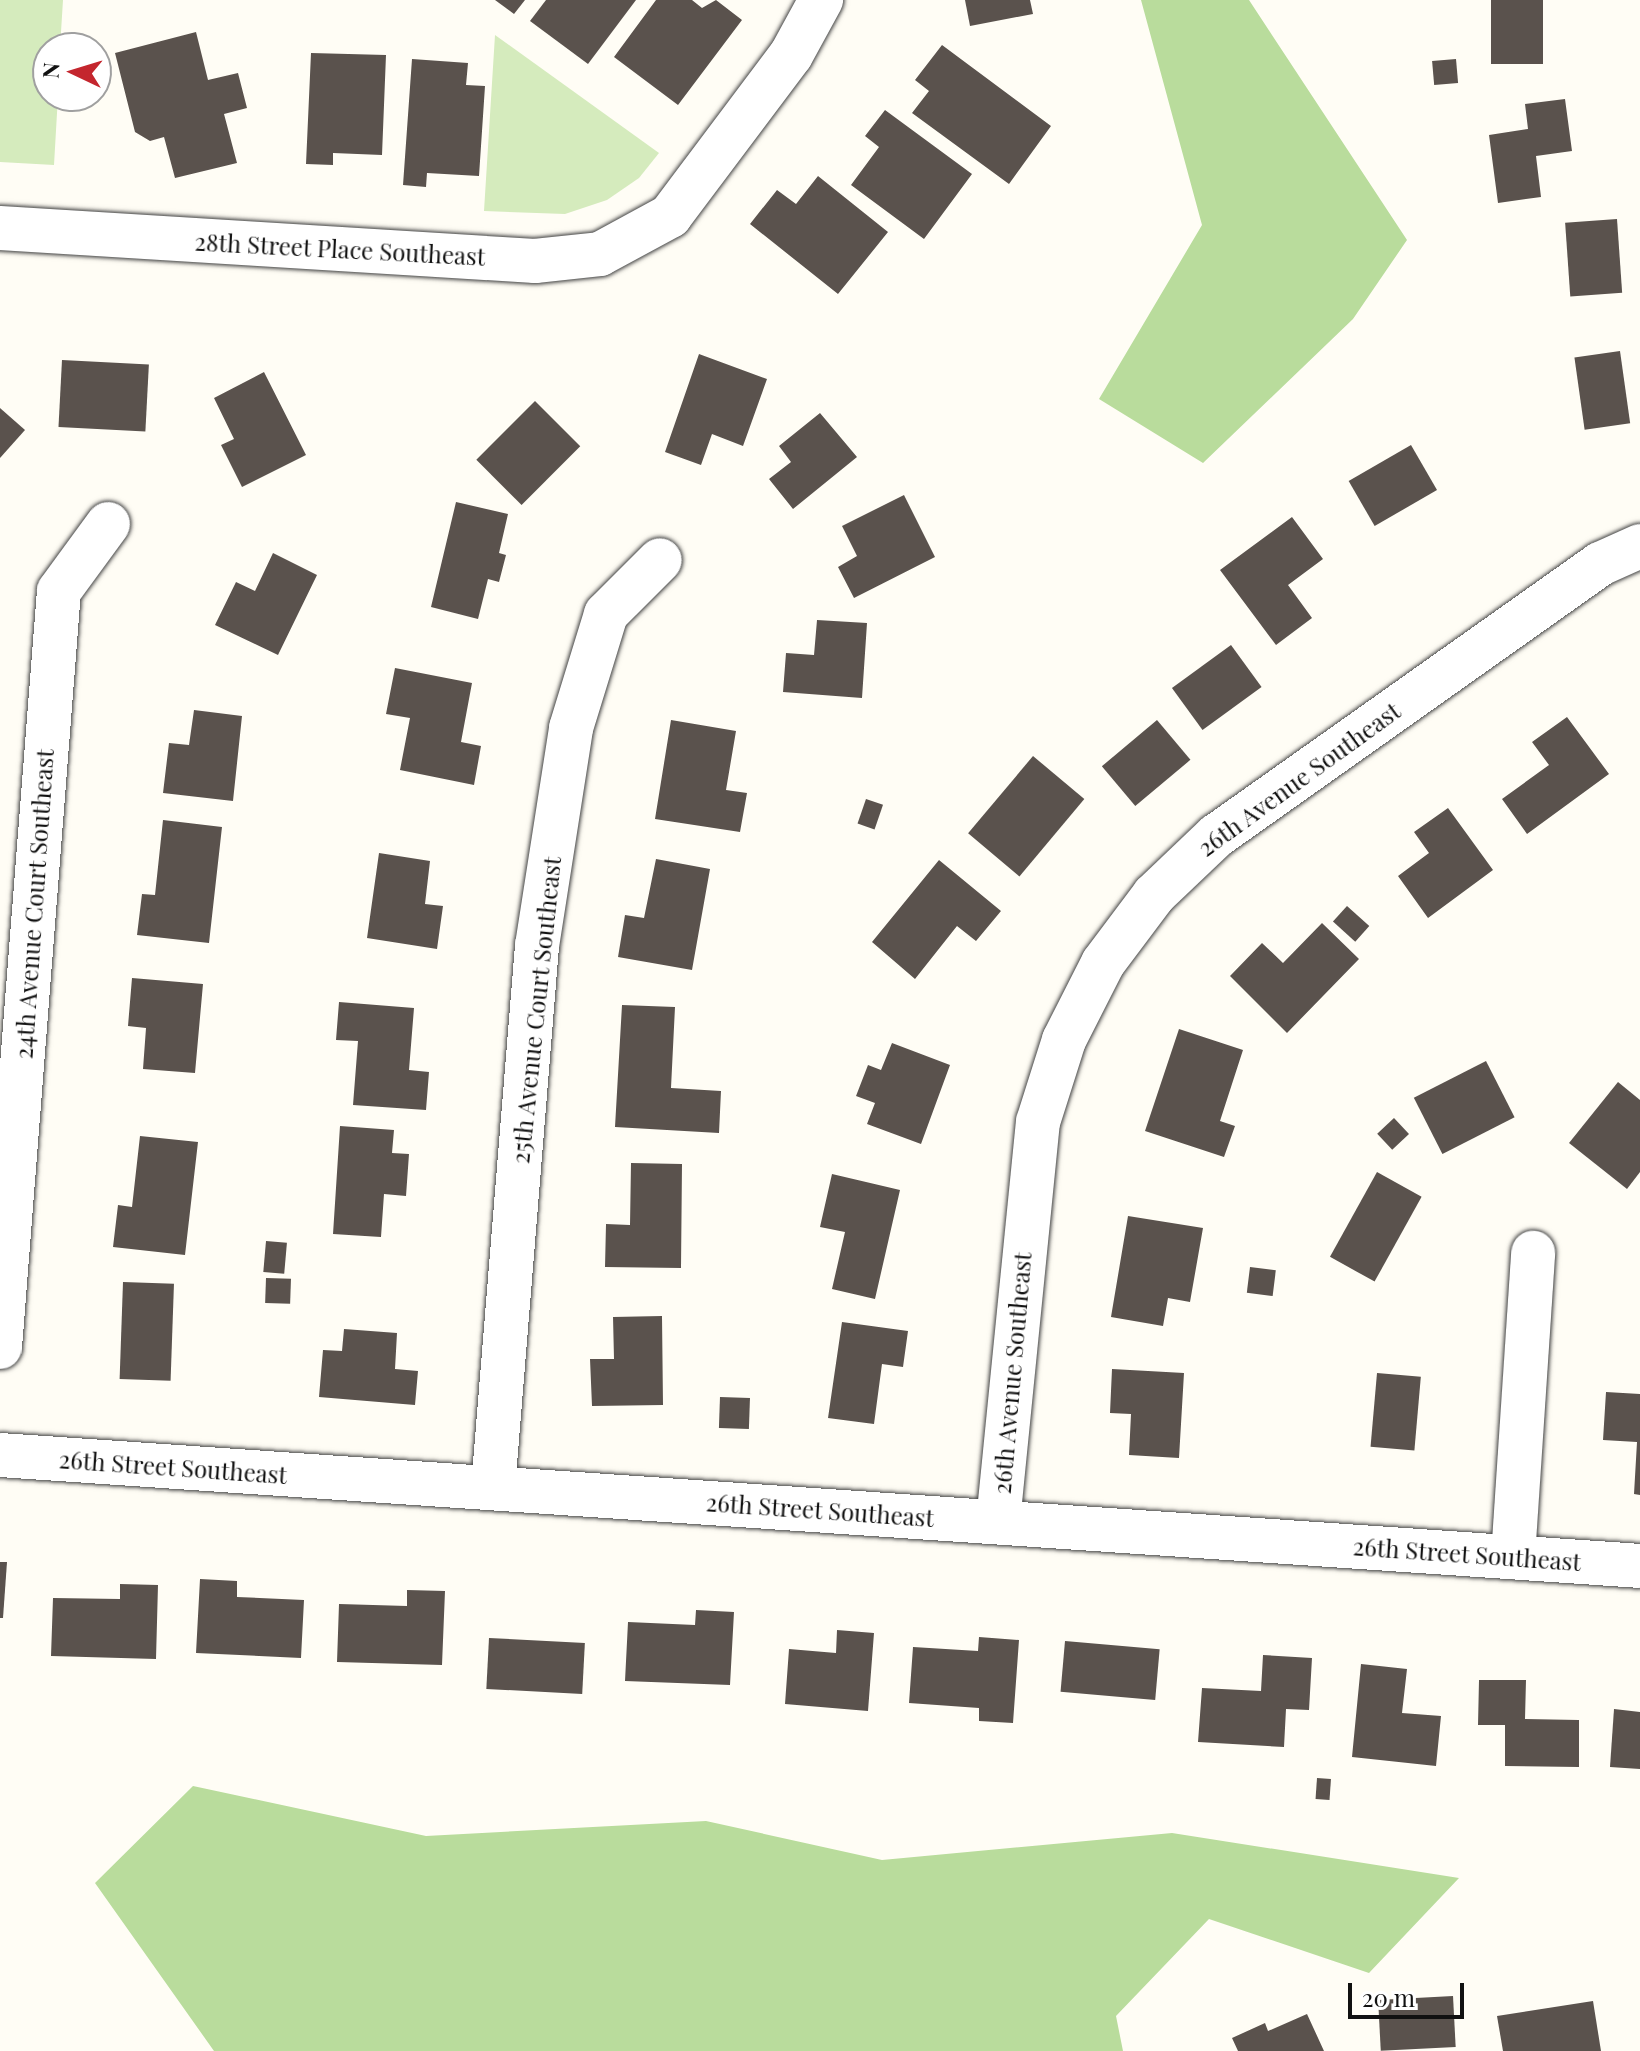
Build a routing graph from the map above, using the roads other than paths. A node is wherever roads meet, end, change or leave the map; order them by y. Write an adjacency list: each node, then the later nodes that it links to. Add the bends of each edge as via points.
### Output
1 (821, 0): 2 (street, 28th Street Place Southeast, via 791,55 670,216 600,254 535,261)
2 (0, 228)
3 (108, 524): 7 (street, 24th Avenue Court Southeast, via 59,591)
4 (1640, 546): 10 (street, 26th Avenue Southeast, via 1600,564 1216,836 1154,895 1103,963 1064,1040 1038,1122)
5 (660, 560): 9 (street, 25th Avenue Court Southeast, via 606,614 571,728 537,946)
6 (1533, 1253): 11 (street)
7 (0, 1347)
8 (0, 1455): 9 (street, 26th Street Southeast)
9 (493, 1488): 10 (street, 26th Street Southeast)
10 (998, 1522): 11 (street, 26th Street Southeast)
11 (1513, 1557): 12 (street, 26th Street Southeast)
12 (1640, 1566)

